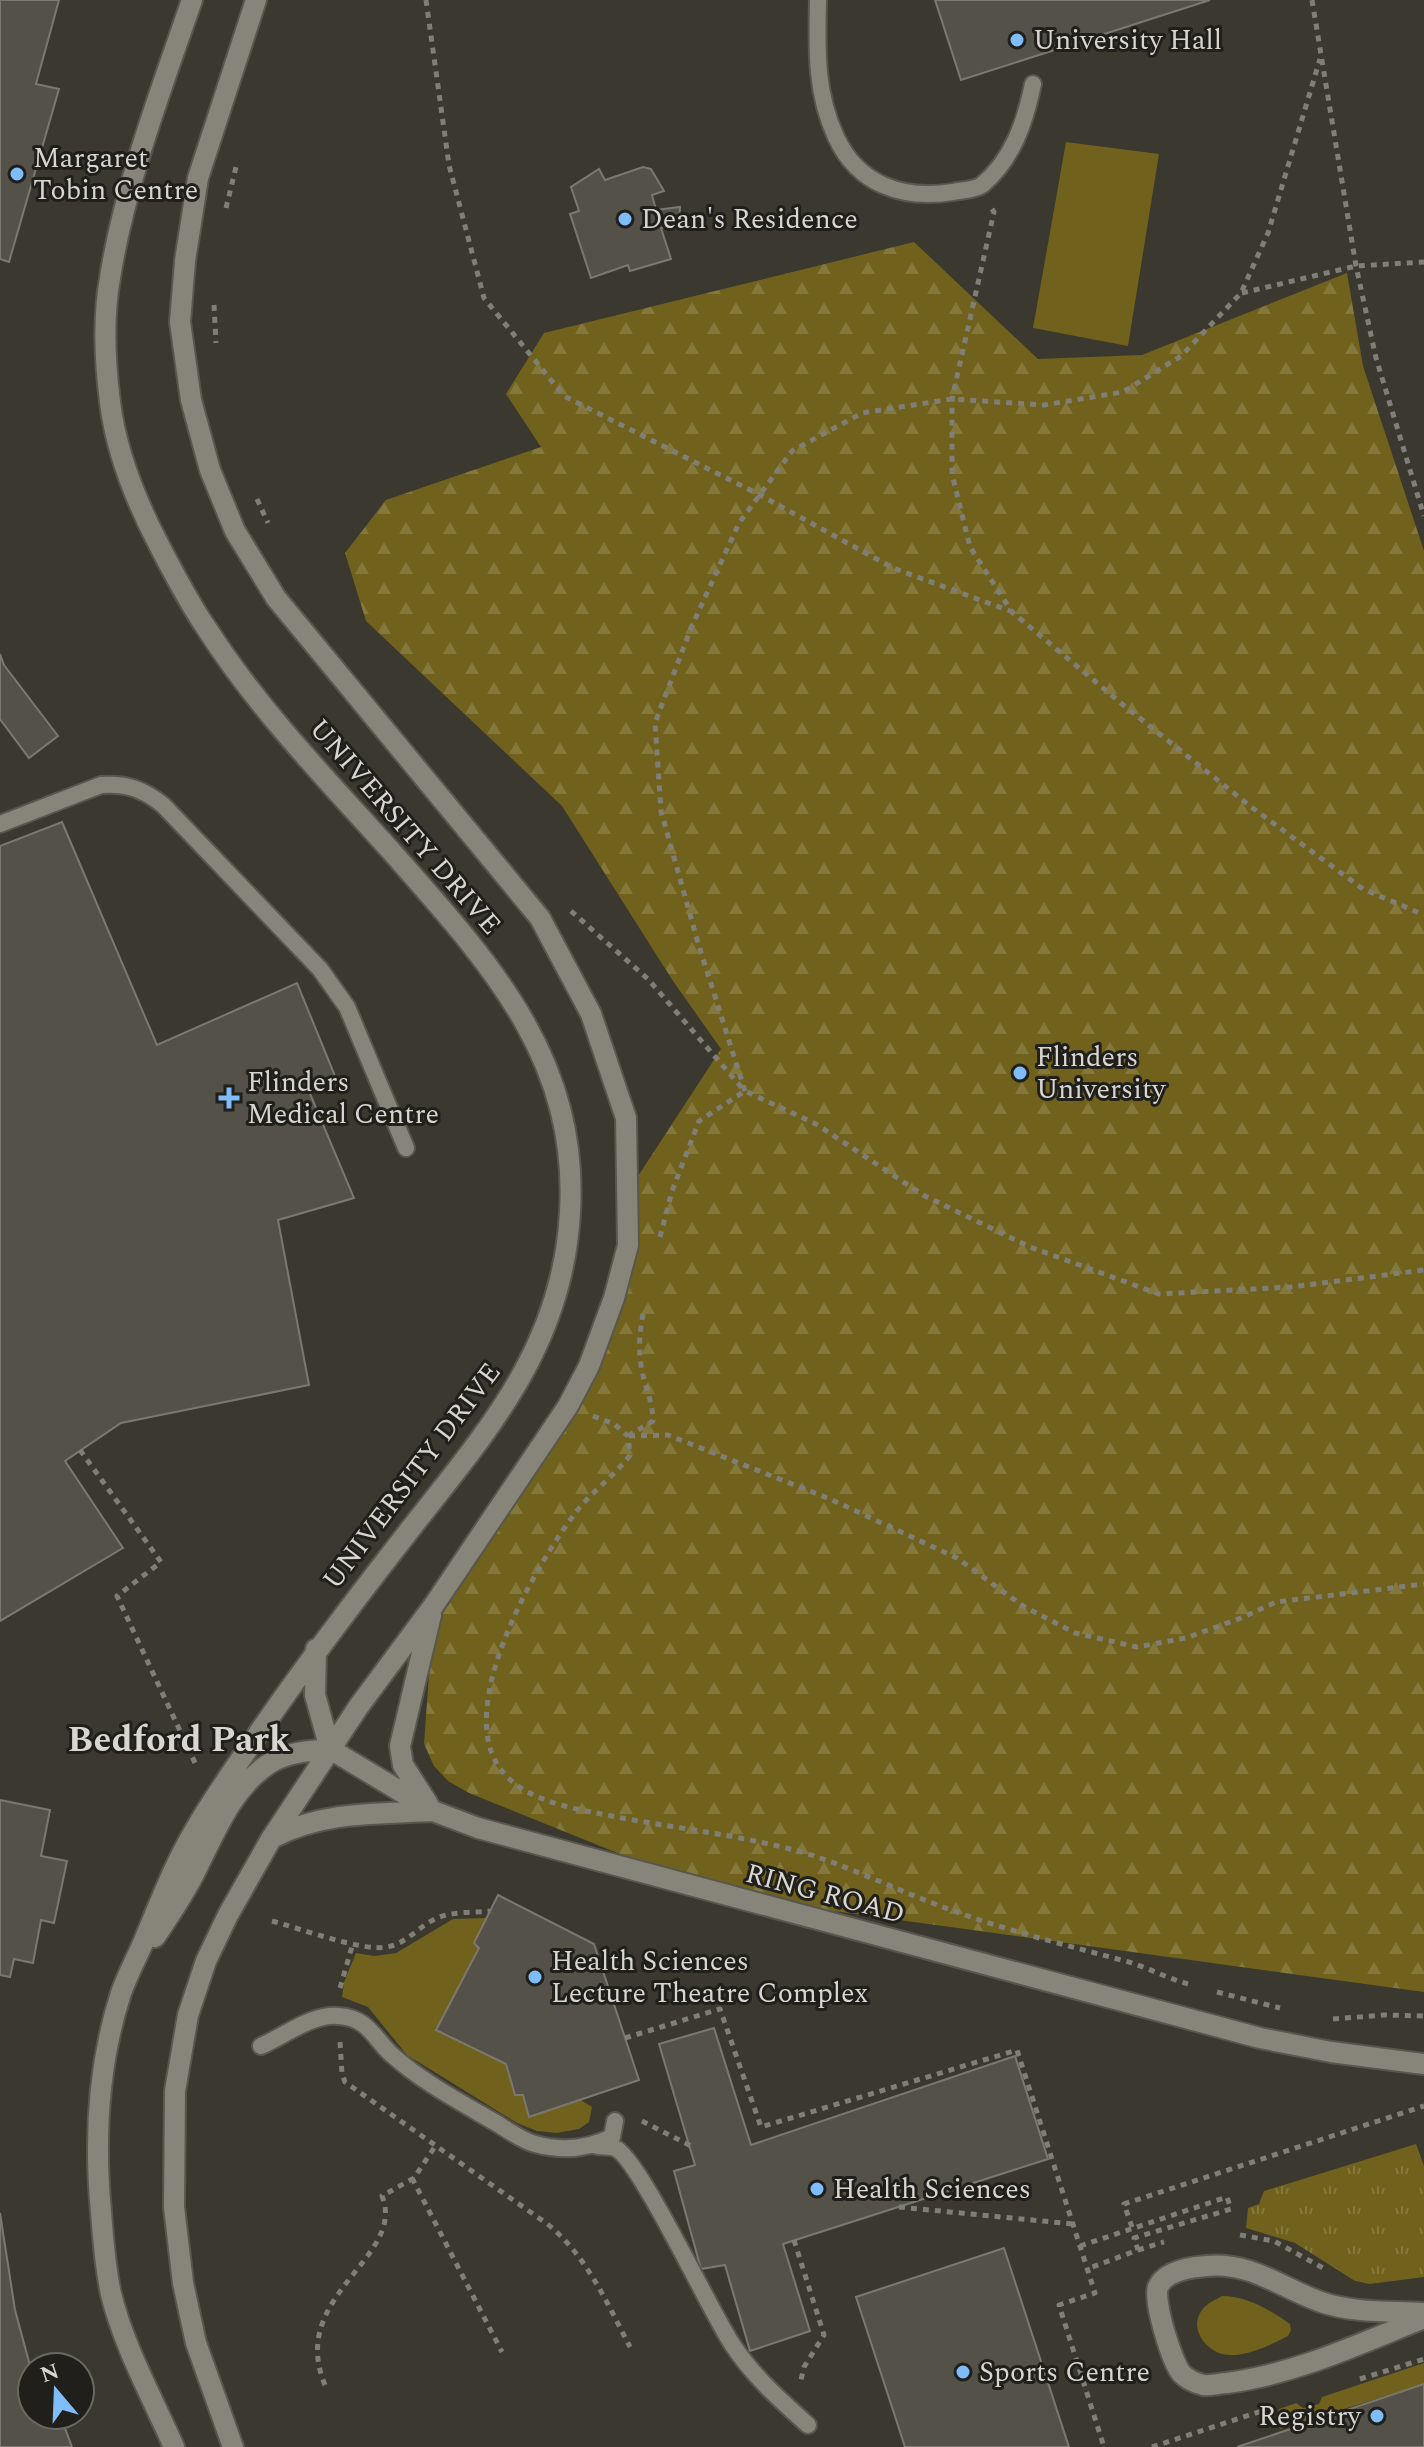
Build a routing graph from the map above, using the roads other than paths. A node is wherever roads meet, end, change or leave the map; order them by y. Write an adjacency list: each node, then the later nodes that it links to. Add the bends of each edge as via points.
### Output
1 (192, 0): 8 (street, UNIVERSITY DRIVE, via 132,182 109,281 110,403 121,453 142,511 207,629 254,694 436,903 516,1007 542,1053 568,1151 570,1211 562,1277 522,1378 485,1434)
2 (256, 0): 7 (street, UNIVERSITY DRIVE, via 198,178 185,261 180,322 191,400 210,470 235,531 276,598 540,918 591,1014 626,1118 628,1245 589,1366 568,1406)
3 (818, 0): 4 (lane, via 819,93 837,139 859,172 890,190 934,195 979,187 1007,157 1026,120)
4 (1033, 84)
5 (0, 824): 6 (lane, via 101,785 136,787 163,805 320,969 347,1007)
6 (406, 1148)
7 (434, 1605): 9 (street, UNIVERSITY DRIVE); 10 (street, via 400,1746 403,1765)
8 (316, 1649): 9 (street, via 315,1695); 12 (street, UNIVERSITY DRIVE, via 194,1830)
9 (330, 1749): 10 (street, RING ROAD); 11 (street, UNIVERSITY DRIVE); 12 (street, via 298,1752 254,1776 218,1826 177,1906)
10 (433, 1811): 11 (street, via 327,1817); 14 (street, RING ROAD, via 724,1896 1260,2038)
11 (271, 1839): 20 (street, UNIVERSITY DRIVE, via 206,1961 188,2015 175,2091 172,2182 183,2283 196,2343)
12 (132, 1968): 19 (street, UNIVERSITY DRIVE, via 106,2054 97,2169 111,2293)
13 (261, 2046): 16 (lane, via 319,2018 338,2015 356,2020 411,2070 533,2144)
14 (1424, 2064)
15 (615, 2121): 16 (lane, via 612,2137)
16 (595, 2146): 18 (lane, via 616,2148 631,2163 732,2346)
17 (1424, 2316): 17 (street, via 1292,2368 1205,2385 1179,2372 1157,2300 1159,2286 1168,2277 1224,2265 1263,2274 1323,2303)
18 (808, 2425)
19 (174, 2447)
20 (233, 2447)

